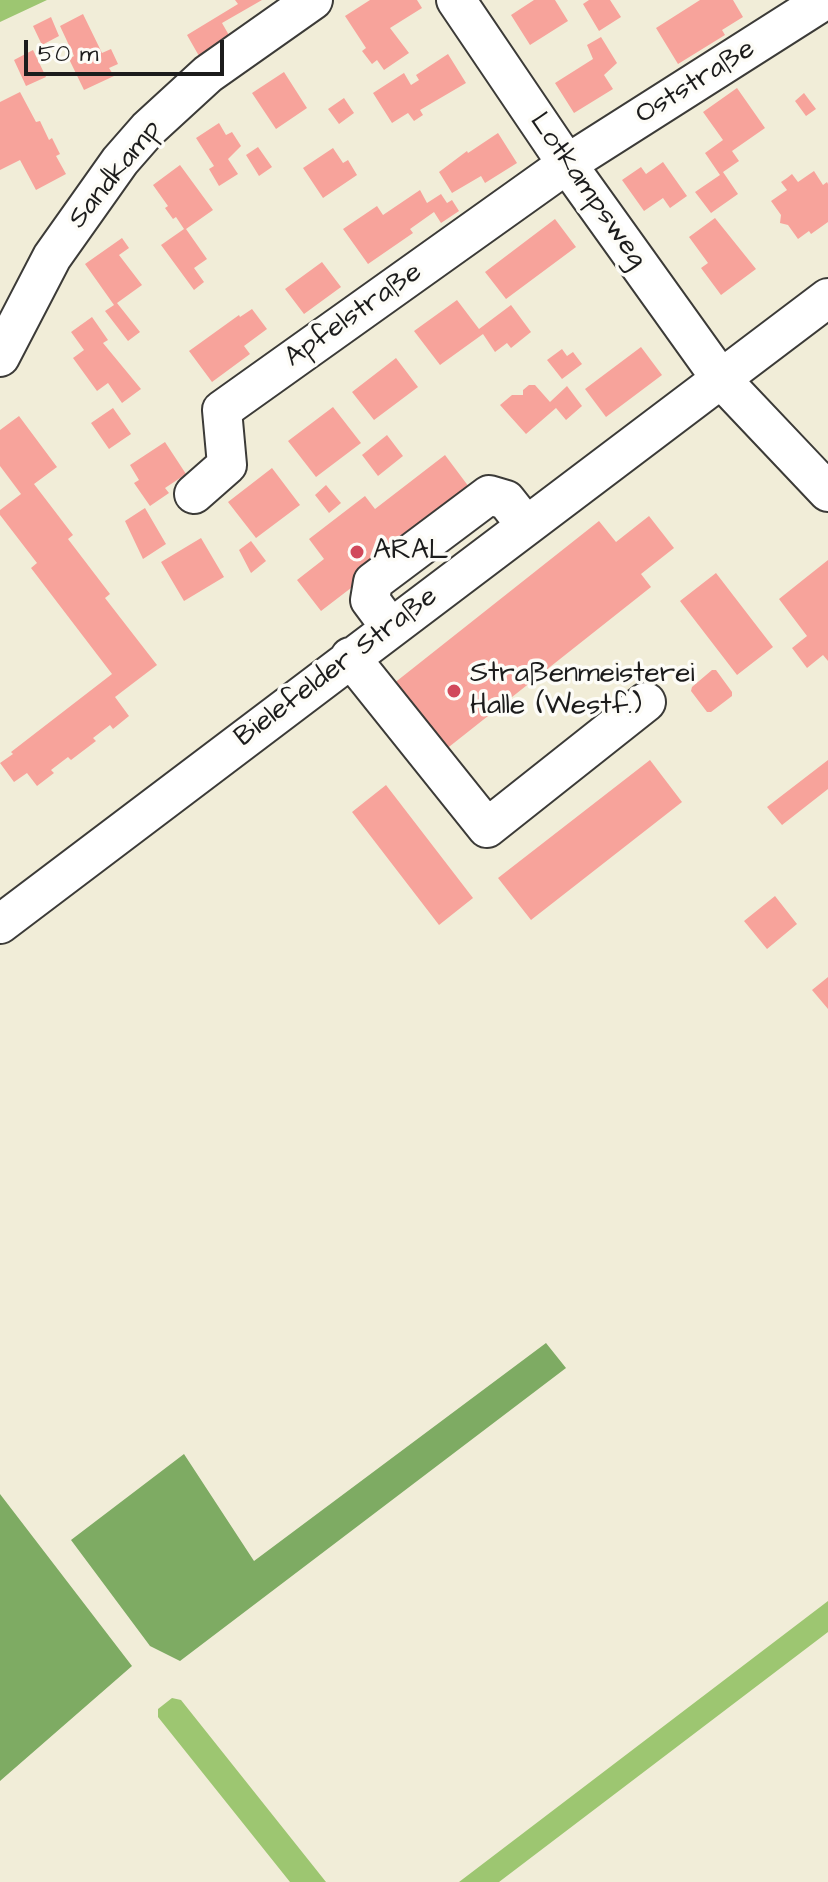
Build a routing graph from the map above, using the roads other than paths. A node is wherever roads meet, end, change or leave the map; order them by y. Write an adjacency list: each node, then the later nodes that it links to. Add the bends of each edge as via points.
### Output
1 (313, 0): 6 (street, Sandkamp, via 208,74 148,129 52,257)
2 (456, 0): 4 (street, Lotkampsweg)
3 (825, 0): 4 (street, Oststraße)
4 (567, 164): 7 (street, Lotkampsweg); 9 (street, Apfelstraße, via 222,410 227,465)
5 (828, 298): 7 (street, Bielefelder Straße)
6 (0, 357)
7 (721, 379): 8 (street, Lotkampsweg); 10 (street, Bielefelder Straße)
8 (828, 492)
9 (194, 494)
10 (350, 657): 11 (street, via 487,828); 12 (street, Bielefelder Straße)
11 (646, 702)
12 (0, 924)

